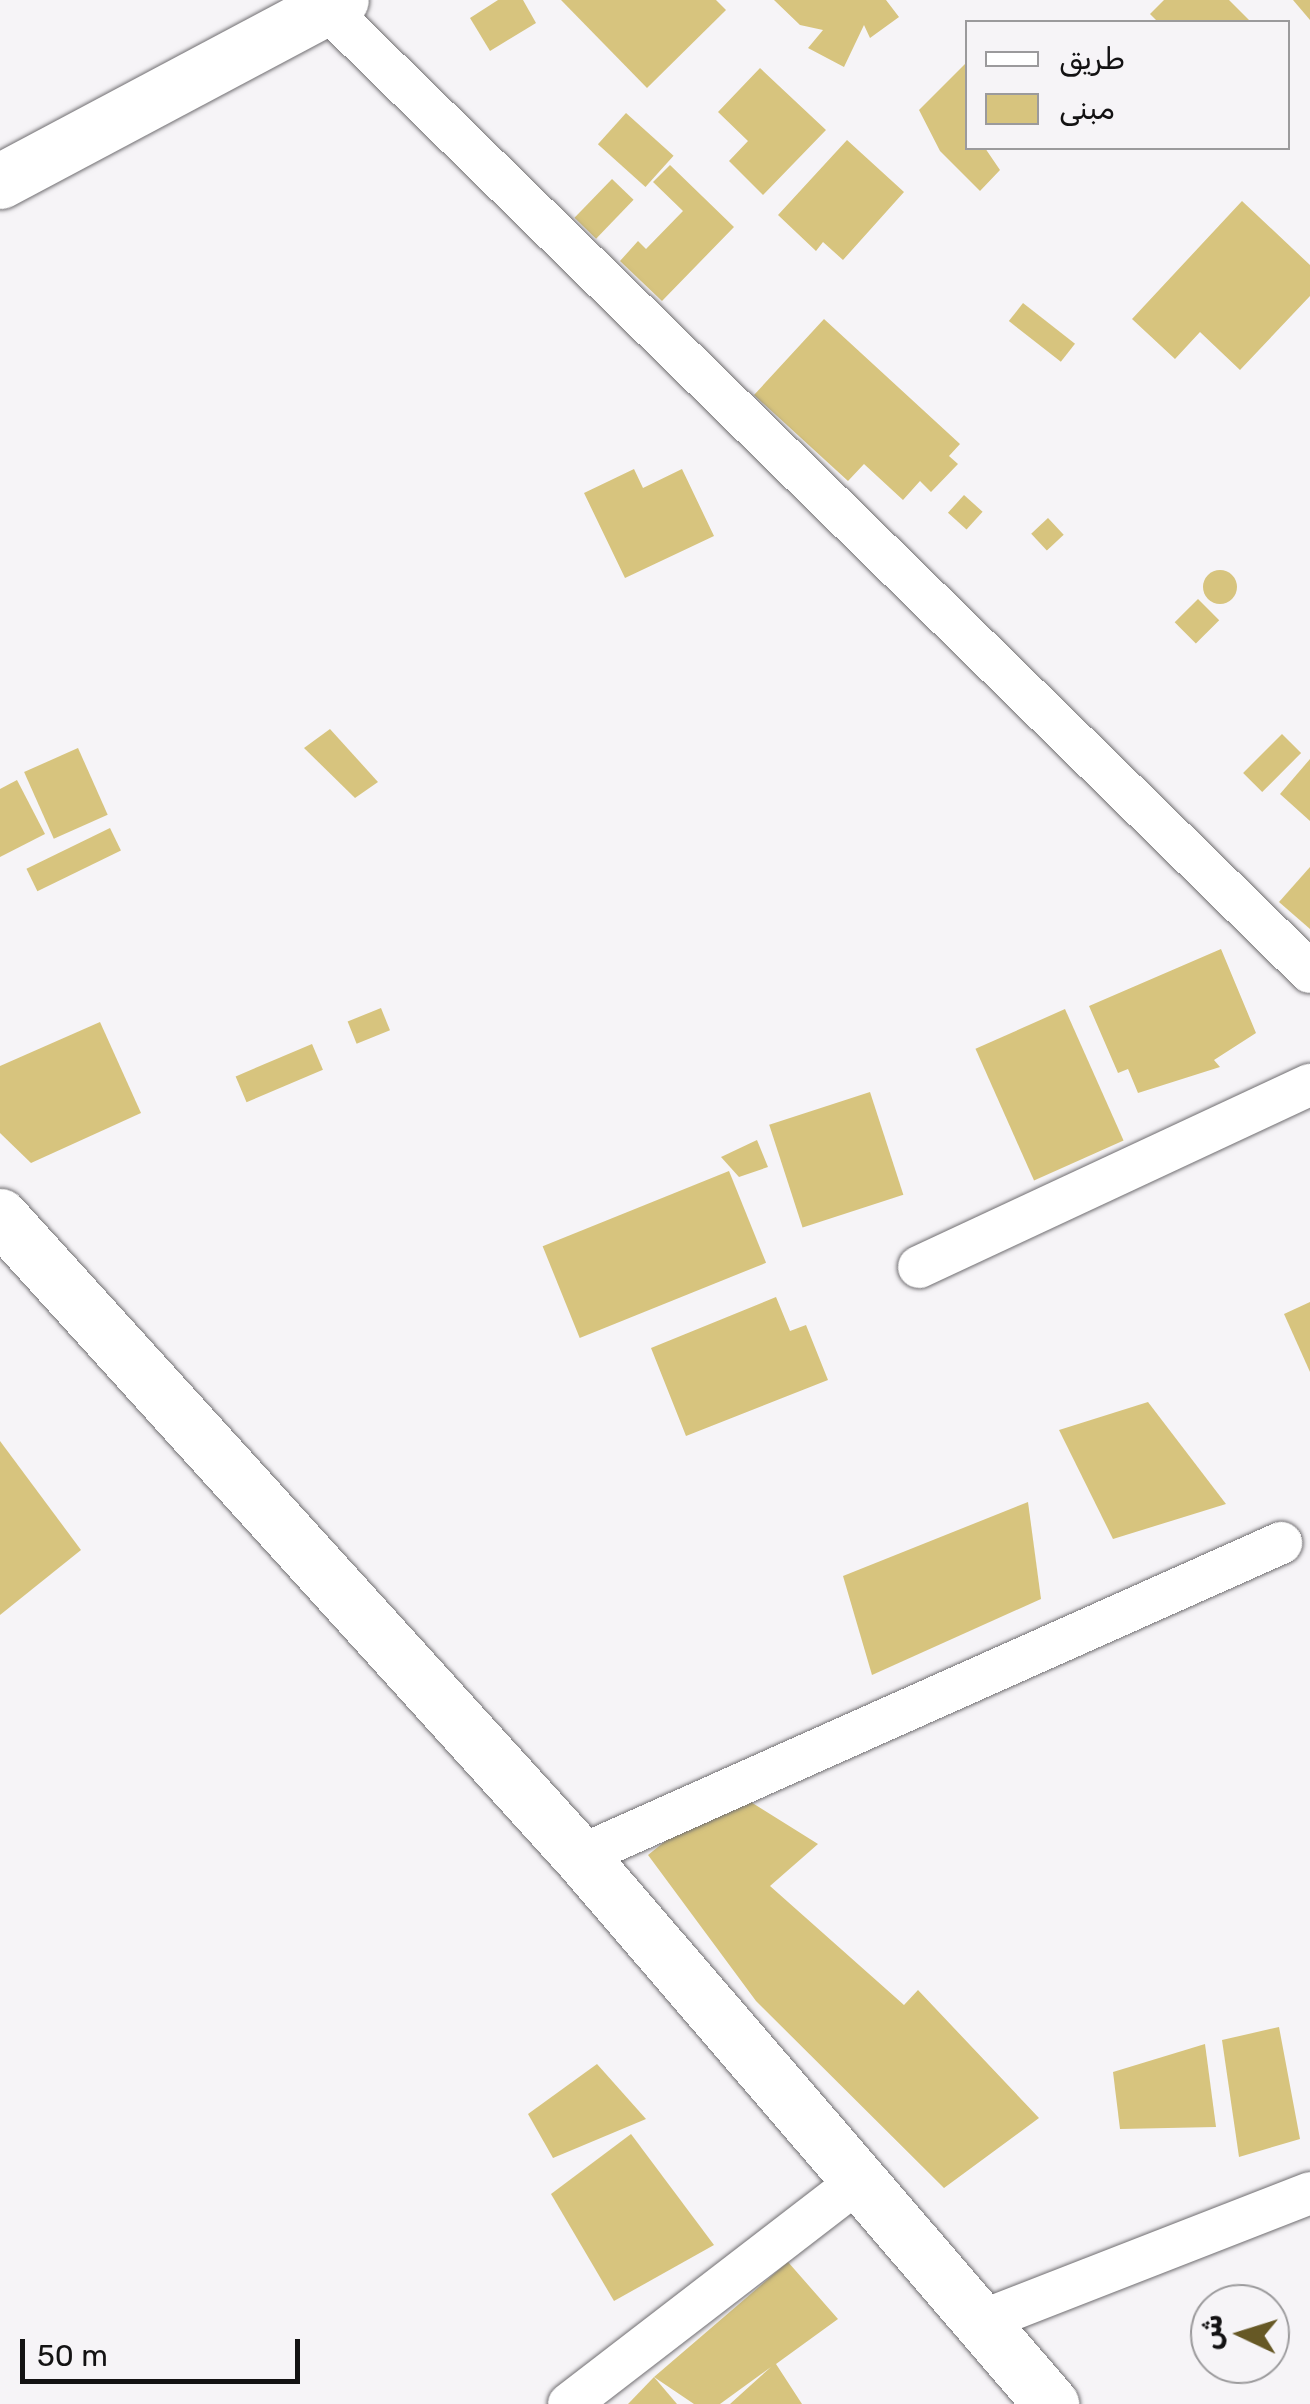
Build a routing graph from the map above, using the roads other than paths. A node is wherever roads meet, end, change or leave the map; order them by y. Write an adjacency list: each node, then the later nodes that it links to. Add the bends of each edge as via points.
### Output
1 (333, 4): 2 (main road); 3 (street)
2 (0, 181)
3 (1310, 972)
4 (1310, 1085): 6 (street)
5 (0, 1216): 8 (main road)
6 (919, 1267)
7 (1281, 1542): 8 (street)
8 (580, 1856): 9 (main road)
9 (860, 2180): 11 (main road); 12 (street)
10 (1310, 2194): 11 (street)
11 (982, 2321): 13 (main road)
12 (568, 2404)
13 (1051, 2404)

